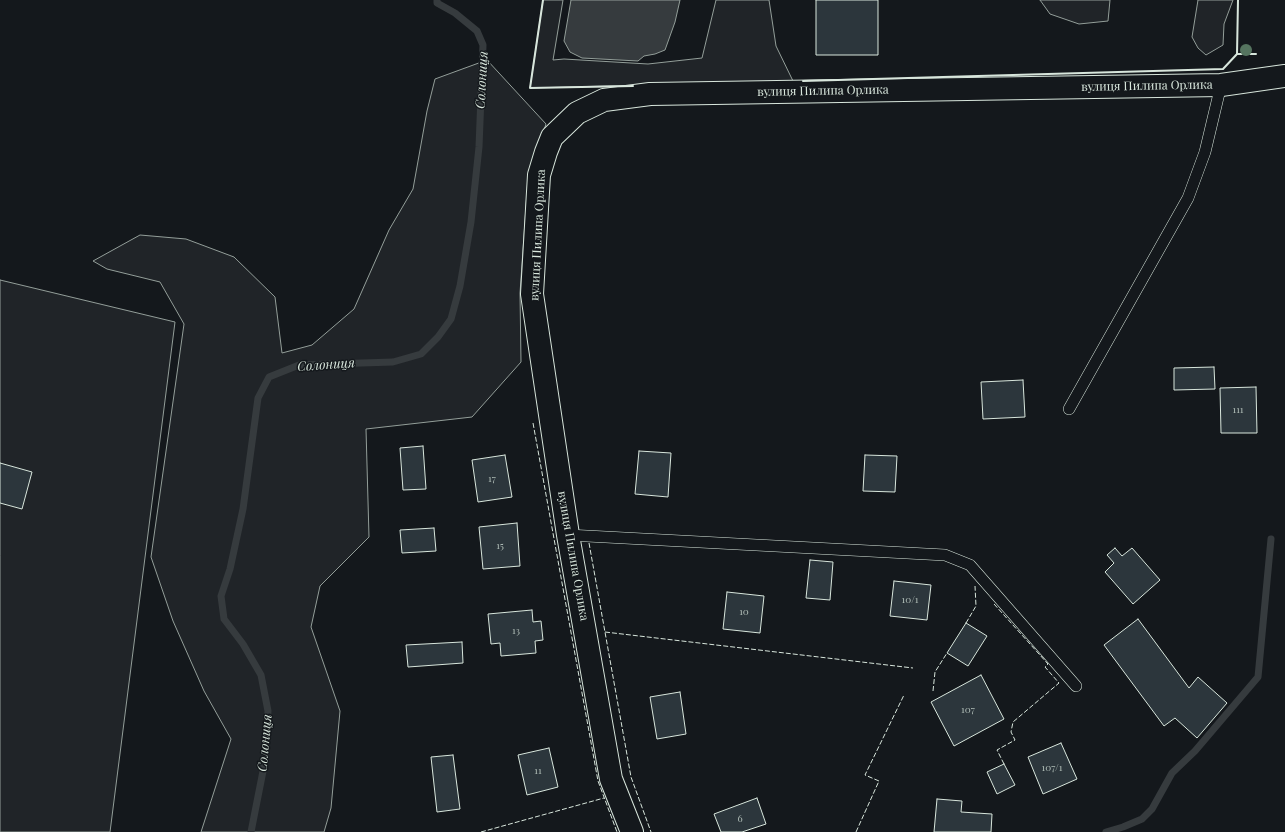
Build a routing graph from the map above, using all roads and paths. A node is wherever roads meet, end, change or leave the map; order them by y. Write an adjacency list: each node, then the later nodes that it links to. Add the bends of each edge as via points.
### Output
1 (1285, 76): 2 (street, вулиця Пилипа Орлика)
2 (1221, 85): 3 (lane, via 1205,152 1188,198); 4 (street, вулиця Пилипа Орлика, via 650,94 604,100 577,113 552,137 539,175 532,294)
3 (1069, 409)
4 (568, 535): 5 (lane, via 945,555 970,565); 6 (street, вулиця Пилипа Орлика, via 612,779)
5 (1076, 686)
6 (632, 832)

